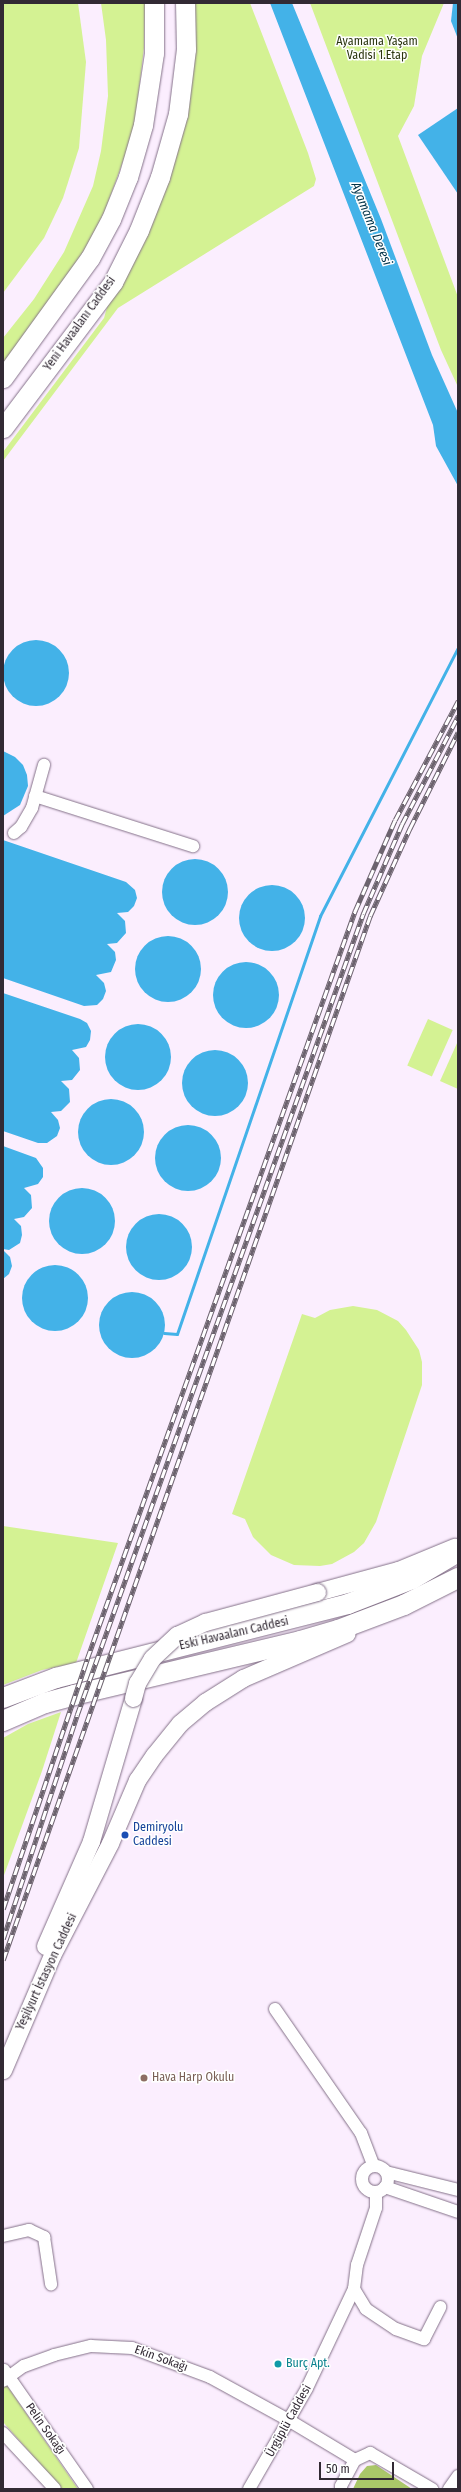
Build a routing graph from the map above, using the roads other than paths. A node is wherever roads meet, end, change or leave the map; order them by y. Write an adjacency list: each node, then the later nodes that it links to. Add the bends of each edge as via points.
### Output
1 (154, 3): 3 (main road, via 154,53 143,125 128,177 111,219 90,258)
2 (186, 3): 4 (main road, Yeni Havaalanı Caddesi, via 186,49 178,114 160,177 139,230 113,282)
3 (3, 378)
4 (3, 428)
5 (44, 764): 6 (street)
6 (35, 796): 7 (street, via 32,808); 8 (street)
7 (14, 833)
8 (193, 846)
9 (458, 1545): 16 (main road, Yeşilyurt İstasyon Caddesi, bridge, via 398,1570 205,1622 176,1635 152,1658 137,1683 91,1841)
10 (458, 1552): 13 (highway, Eski Havaalanı Caddesi, via 412,1578 348,1604 56,1678)
11 (458, 1578): 12 (highway, Eski Havaalanı Caddesi, via 404,1606)
12 (369, 1620): 14 (highway, Eski Havaalanı Caddesi, via 300,1641 74,1695); 17 (main road, Yeşilyurt İstasyon Caddesi, via 326,1644 243,1678 205,1702 180,1723 138,1780 52,1955)
13 (3, 1698)
14 (3, 1721)
15 (275, 2009): 18 (street, via 360,2133)
16 (3, 2042)
17 (3, 2070)
18 (373, 2165): 19 (street, via 384,2168); 20 (street, via 364,2170 361,2180 366,2189)
19 (386, 2172): 20 (street, via 389,2177); 21 (street)
20 (381, 2190): 22 (street); 25 (street, Ürgüplü Caddesi, via 357,2265)
21 (458, 2190)
22 (458, 2212)
23 (3, 2236): 24 (street, via 29,2230 44,2237)
24 (51, 2284)
25 (354, 2288): 26 (street, via 366,2309 396,2329 424,2338); 28 (street, Ürgüplü Caddesi)
26 (440, 2307)
27 (4, 2375): 28 (street, Ekin Sokağı, via 54,2355 91,2346 132,2348 210,2377); 33 (street, Pelin Sokağı)
28 (290, 2421): 30 (street, Ekin Sokağı); 34 (street, Ürgüplü Caddesi)
29 (3, 2433): 32 (street)
30 (355, 2460): 35 (street); 36 (street, via 370,2453)
31 (458, 2476): 37 (street)
32 (55, 2489)
33 (87, 2489)
34 (249, 2489)
35 (341, 2489)
36 (432, 2489)
37 (449, 2489)

